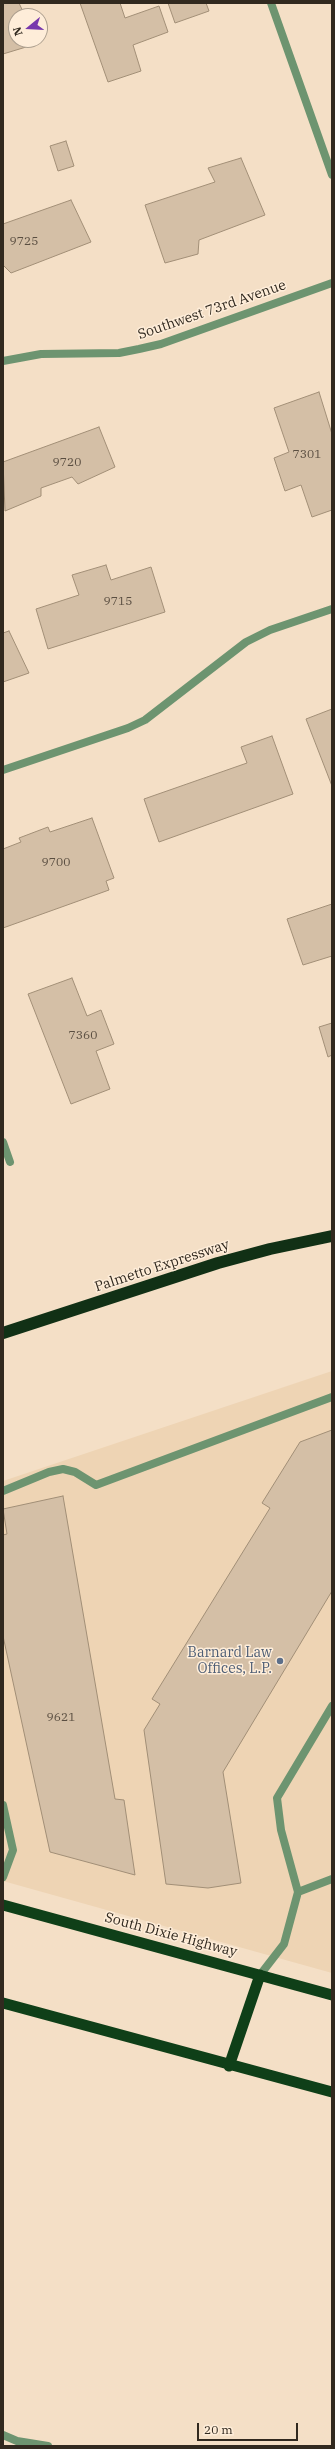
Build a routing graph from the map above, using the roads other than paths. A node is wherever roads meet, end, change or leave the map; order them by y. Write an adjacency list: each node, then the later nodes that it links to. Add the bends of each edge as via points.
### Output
1 (271, 3): 2 (street)
2 (332, 175)
3 (332, 283): 4 (street, Southwest 73rd Avenue, via 161,344 118,353 41,354)
4 (3, 361)
5 (332, 609): 6 (street, via 270,630 246,642 145,720)
6 (3, 770)
7 (3, 1142): 8 (street)
8 (10, 1162)
9 (332, 1236): 10 (highway, Palmetto Expressway, via 218,1263)
10 (3, 1333)
11 (332, 1397): 12 (street, via 96,1485 75,1472 64,1469 49,1472)
12 (3, 1491)
13 (332, 1706): 17 (street, via 277,1798 281,1830)
14 (3, 1805): 15 (street, via 13,1850)
15 (3, 1877)
16 (332, 1879): 17 (street)
17 (298, 1892): 19 (street, via 284,1944)
18 (3, 1905): 19 (highway, South Dixie Highway)
19 (260, 1975): 20 (highway, South Dixie Highway); 22 (highway)
20 (332, 1994)
21 (3, 2003): 22 (highway)
22 (229, 2066): 23 (highway)
23 (332, 2092)
24 (3, 2434): 25 (street, via 17,2441)
25 (48, 2446)

